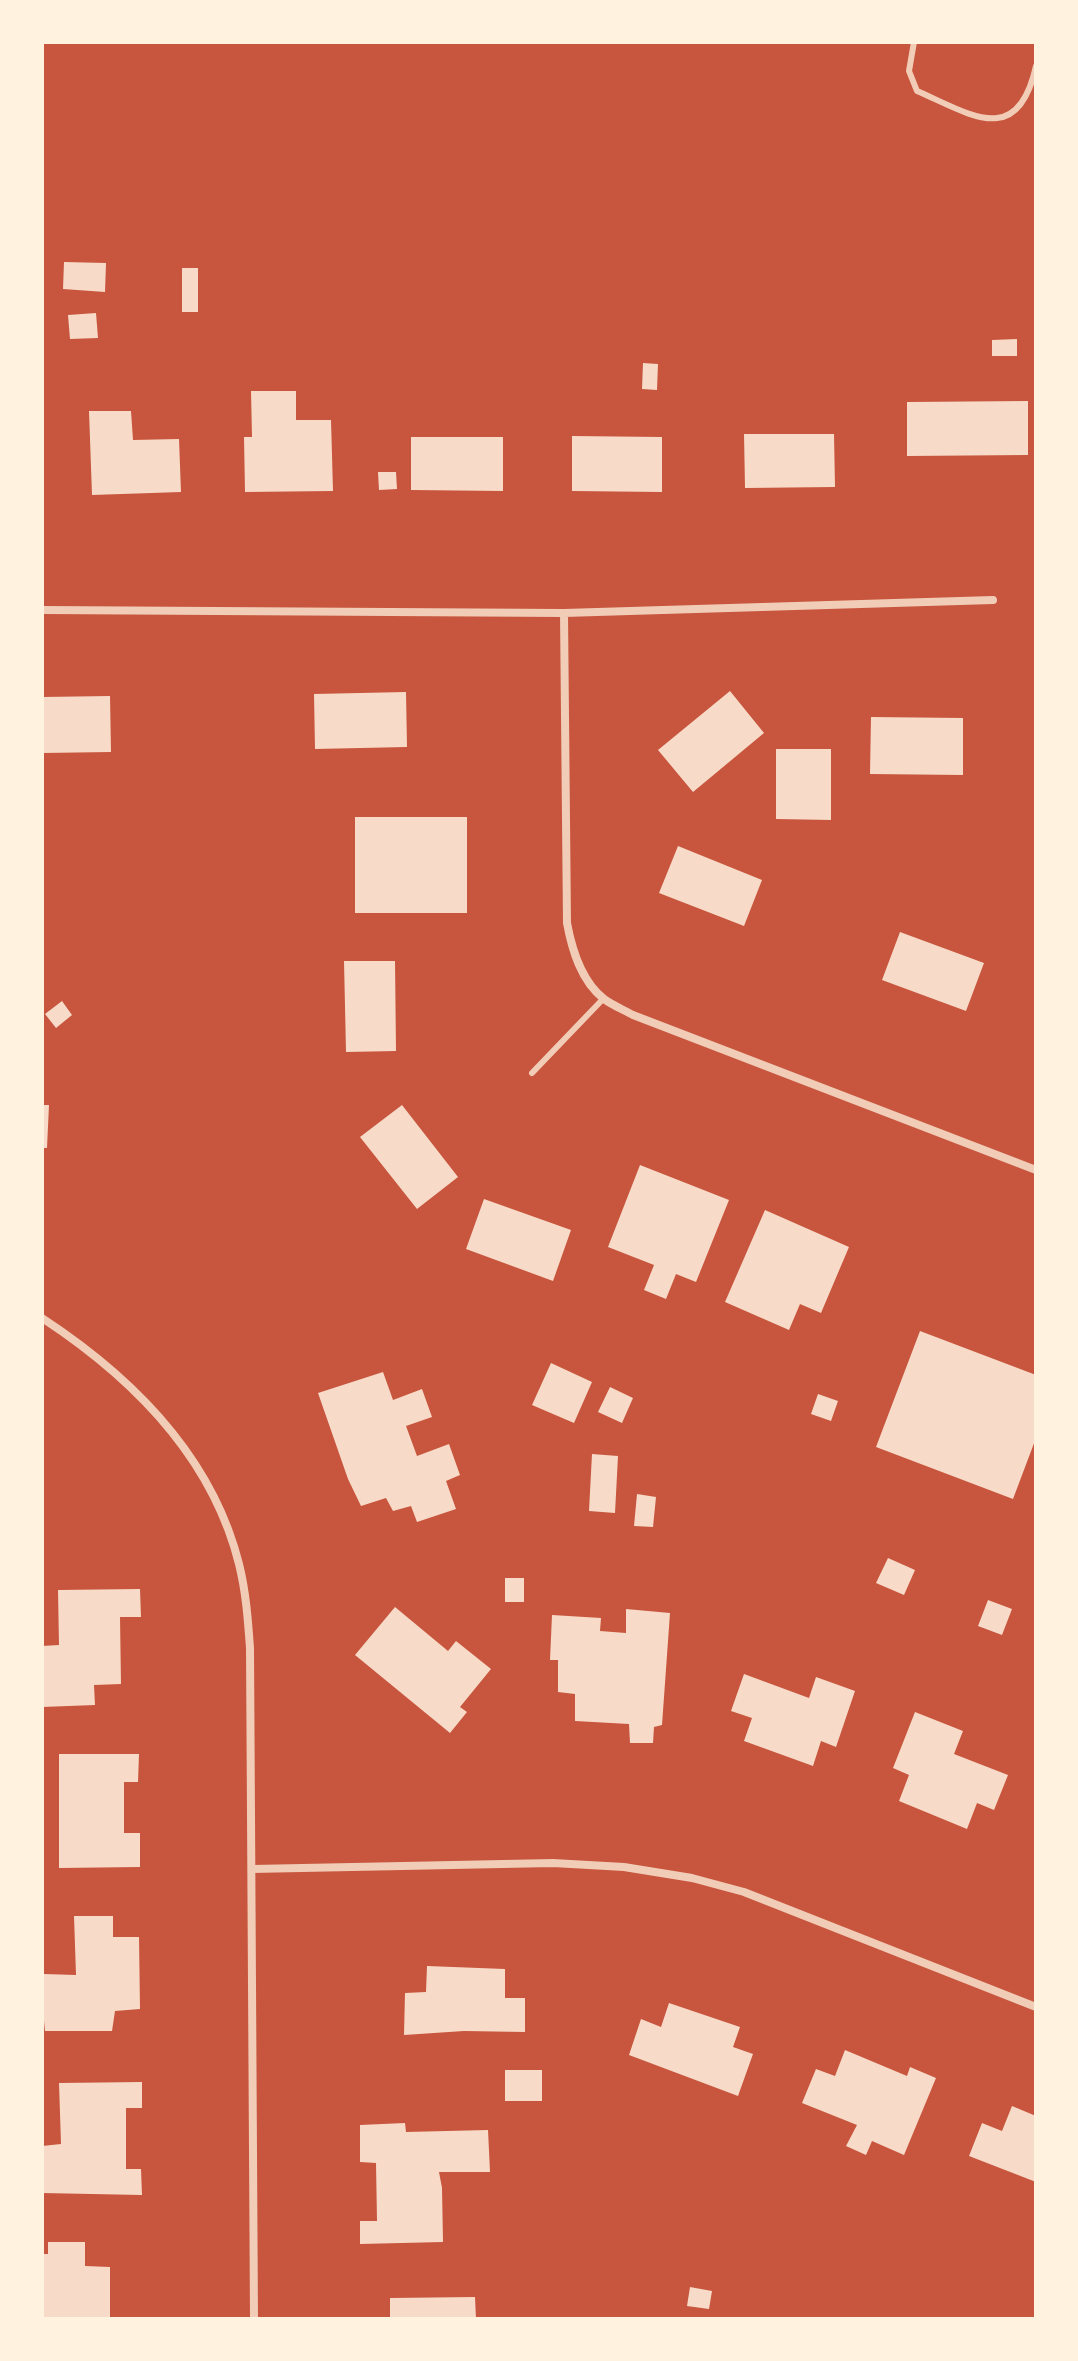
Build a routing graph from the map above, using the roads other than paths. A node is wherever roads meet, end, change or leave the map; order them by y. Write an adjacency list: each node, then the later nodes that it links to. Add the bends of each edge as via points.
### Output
1 (914, 42): 2 (lane, via 909,71 917,91 981,120 1008,116 1024,102)
2 (1036, 66)
3 (993, 600): 5 (street)
4 (42, 610): 5 (street)
5 (564, 613): 6 (street, via 567,923 571,948)
6 (603, 999): 7 (lane); 8 (street)
7 (532, 1073)
8 (1036, 1170)
9 (42, 1318): 10 (street, via 121,1376 159,1415 213,1494 239,1561 250,1648)
10 (252, 1869): 11 (street, via 553,1863 678,1875 744,1892); 12 (street)
11 (1036, 2007)
12 (254, 2319)

